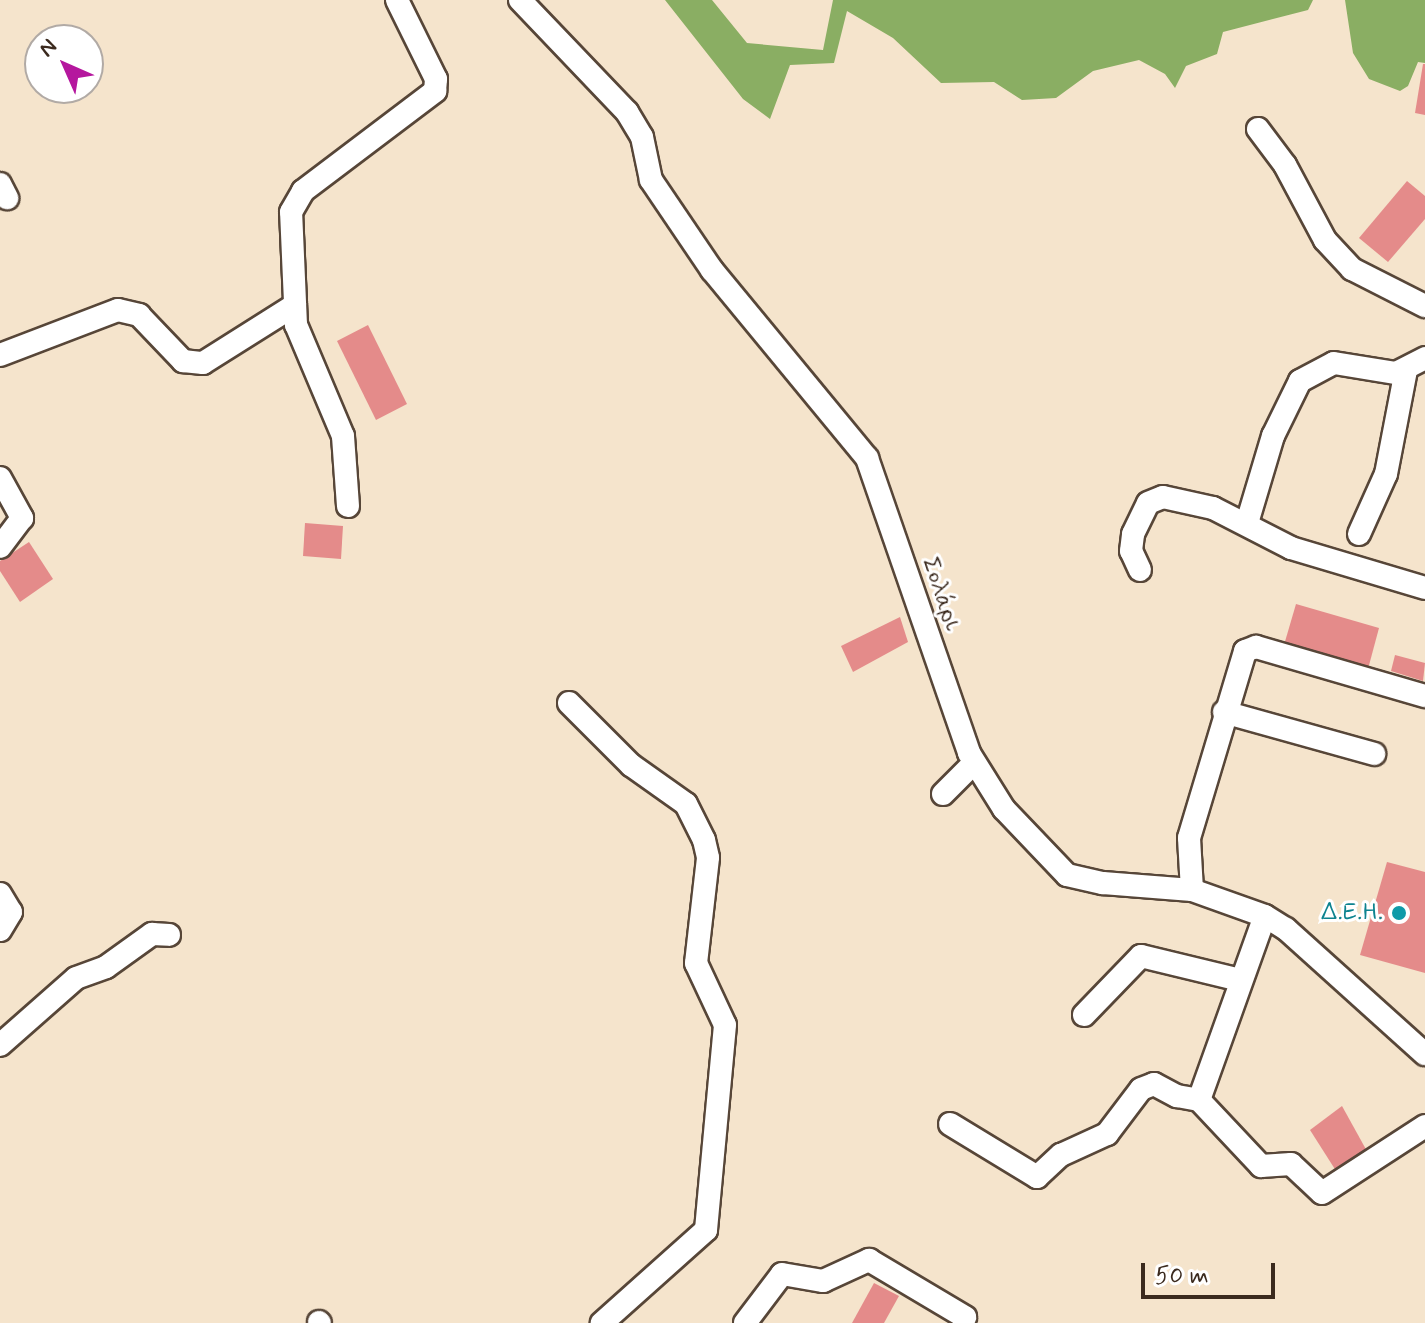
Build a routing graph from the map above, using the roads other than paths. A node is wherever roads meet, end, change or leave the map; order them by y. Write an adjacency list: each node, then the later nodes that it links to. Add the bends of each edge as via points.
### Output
1 (397, 0): 4 (street, via 436,79 435,91 296,200 290,224)
2 (520, 0): 19 (street, Σολάρι, via 627,112 642,137 651,180 704,259 867,458)
3 (1258, 129): 5 (street, via 1285,165 1325,240 1352,269)
4 (295, 305): 6 (street, via 203,363 183,361 139,315 118,310); 9 (street, via 299,339 343,436)
5 (1425, 306)
6 (0, 355)
7 (1415, 364): 10 (street, via 1387,373 1345,361 1321,366 1300,381 1273,436); 11 (street, via 1386,474)
8 (0, 478): 12 (street, via 22,518)
9 (348, 506)
10 (1247, 523): 13 (street, via 1213,508 1158,497 1144,508 1133,534 1131,551); 14 (street, via 1291,548)
11 (1359, 534)
12 (0, 547)
13 (1140, 570)
14 (1425, 588)
15 (1425, 696): 17 (street, via 1256,647 1245,651)
16 (569, 703): 34 (street, via 631,765 679,797 704,840 708,858 696,963 725,1025 706,1230)
17 (1224, 712): 18 (street); 21 (street, via 1189,838)
18 (1374, 754)
19 (973, 764): 20 (street); 21 (street, Σολάρι, via 1004,809 1067,875)
20 (943, 794)
21 (1192, 890): 23 (street, Σολάρι)
22 (0, 894): 24 (street, via 11,917)
23 (1265, 916): 26 (street); 29 (street, Σολάρι)
24 (0, 930)
25 (169, 935): 28 (street, via 152,934 106,967 76,978)
26 (1240, 980): 27 (street, via 1141,956); 30 (street)
27 (1084, 1015)
28 (0, 1045)
29 (1425, 1054)
30 (1199, 1100): 31 (street, via 1145,1085 1107,1134 1061,1155 1037,1177); 32 (street, via 1261,1166 1291,1164 1322,1193)
31 (950, 1124)
32 (1425, 1126)
33 (965, 1317): 35 (street, via 869,1260 823,1281 782,1274)
34 (602, 1323)
35 (745, 1323)

